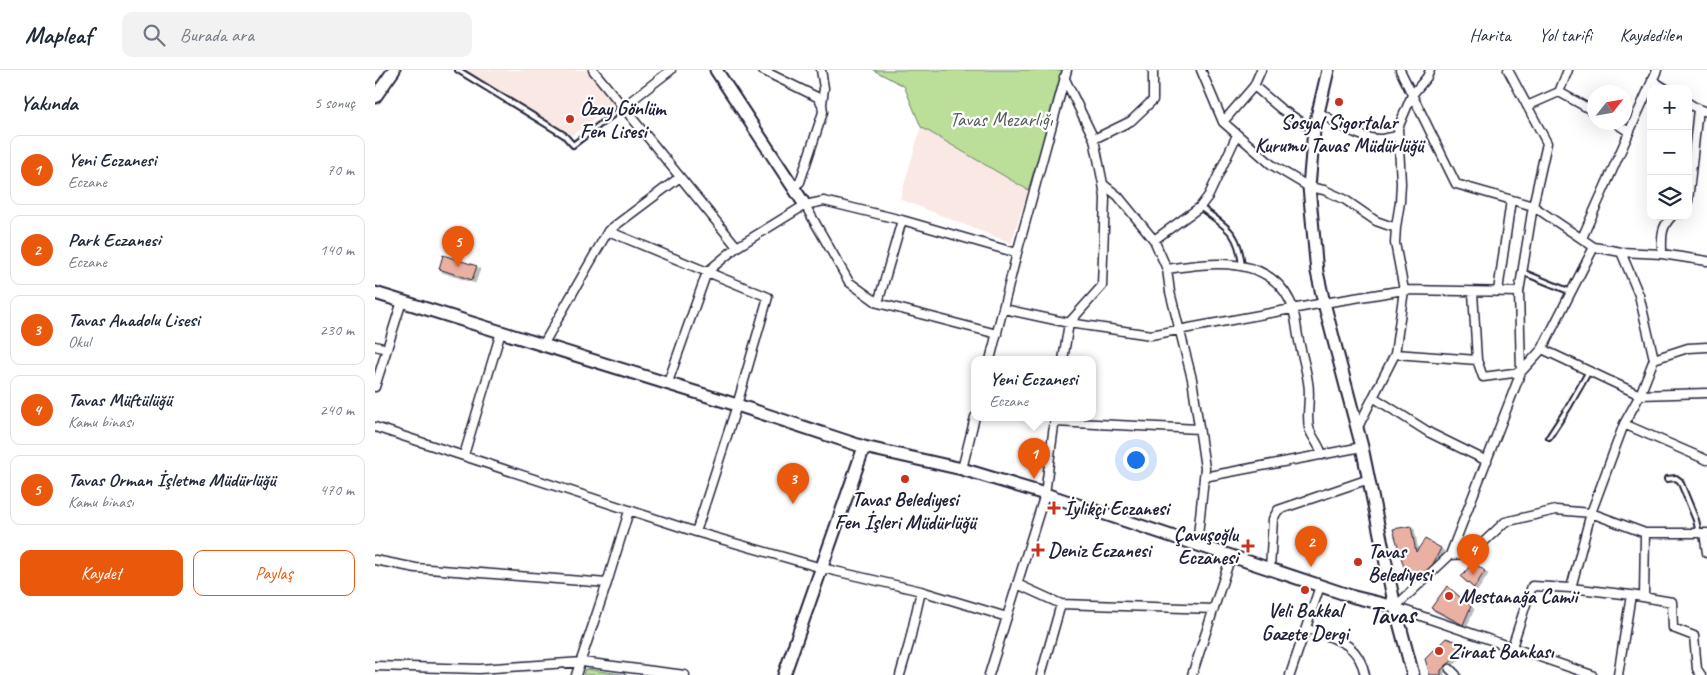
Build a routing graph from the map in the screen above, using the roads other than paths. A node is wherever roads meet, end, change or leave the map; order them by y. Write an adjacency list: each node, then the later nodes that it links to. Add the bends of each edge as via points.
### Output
1 (394, 70): 23 (street)
2 (458, 70): 27 (lane, via 565,135 573,145)
3 (593, 70): 27 (street)
4 (671, 70): 27 (street)
5 (716, 70): 42 (street)
6 (762, 70): 24 (street, via 817,97)
7 (821, 70): 24 (street)
8 (1153, 70): 38 (street, via 1153,100 1131,121)
9 (1201, 70): 32 (street)
10 (1261, 70): 20 (street)
11 (1328, 70): 30 (street)
12 (1400, 70): 22 (street)
13 (1430, 70): 22 (street)
14 (1508, 70): 26 (street)
15 (1569, 70): 21 (street)
16 (1657, 70): 18 (street)
17 (1065, 74): 38 (street); 57 (street)
18 (1652, 80): 19 (street); 35 (street)
19 (1660, 85)
20 (1254, 86): 32 (street); 33 (street, via 1281,109)
21 (1559, 92): 26 (street); 28 (street)
22 (1412, 95): 37 (street, via 1398,128); 44 (street, via 1456,184)
23 (375, 96)
24 (822, 104): 42 (street, via 823,112 801,182)
25 (1692, 105): 29 (street)
26 (1527, 106): 46 (street, via 1547,143)
27 (623, 107): 40 (street)
28 (1587, 108)
29 (1699, 109): 31 (street); 39 (street)
30 (1318, 112): 33 (street); 37 (street, via 1360,134 1381,139)
31 (1707, 112)
32 (1223, 122): 36 (street)
33 (1314, 130): 43 (street)
34 (1626, 130): 35 (street)
35 (1629, 132): 52 (street)
36 (1237, 135): 43 (street, via 1272,165); 47 (street)
37 (1398, 136): 50 (street, via 1401,183)
38 (1094, 139): 41 (street)
39 (1691, 175)
40 (680, 177): 51 (street); 55 (street)
41 (1103, 184): 53 (street, via 1118,196); 75 (street, via 1103,286)
42 (793, 187): 45 (street)
43 (1309, 187): 50 (street, via 1334,194 1375,220); 72 (street, via 1317,272)
44 (1511, 200): 46 (street); 65 (street)
45 (805, 205): 48 (street, via 824,201); 55 (street); 71 (street, via 849,282)
46 (1533, 206): 52 (street); 63 (street)
47 (1201, 207): 53 (street); 60 (lane, via 1233,235 1241,249)
48 (902, 220): 57 (street); 71 (street)
49 (1668, 220): 58 (street, via 1663,231)
50 (1395, 226): 64 (street)
51 (608, 231): 62 (street); 79 (street)
52 (1582, 238): 54 (street)
53 (1154, 240): 61 (street)
54 (1595, 246): 56 (street); 69 (street)
55 (737, 247): 62 (street)
56 (1621, 252): 58 (street); 87 (street, via 1639,295)
57 (1017, 253): 73 (street)
58 (1662, 254): 59 (street)
59 (1707, 261)
60 (1243, 267): 61 (street, via 1204,264); 74 (street, via 1271,277)
61 (1167, 269): 76 (street)
62 (707, 272): 91 (street); 96 (street, via 769,297)
63 (1522, 272): 68 (street); 69 (lane)
64 (1404, 290): 67 (street); 72 (street); 84 (street)
65 (1498, 291): 67 (street); 68 (street)
66 (375, 292): 70 (street)
67 (1473, 292): 88 (street)
68 (1519, 292): 90 (street)
69 (1571, 292): 83 (street)
70 (402, 301): 77 (street); 82 (street)
71 (878, 303): 78 (street)
72 (1324, 303): 74 (street); 103 (street)
73 (1003, 308): 75 (street); 78 (street)
74 (1293, 308): 76 (street); 108 (street, via 1308,382 1310,429)
75 (1069, 323): 76 (street, via 1151,335); 86 (street)
76 (1180, 330): 102 (street, via 1192,379)
77 (501, 332): 79 (street); 107 (street)
78 (997, 334): 85 (street)
79 (543, 345): 91 (street)
80 (375, 346): 82 (street)
81 (1707, 347): 87 (street, via 1688,348)
82 (387, 349): 92 (street)
83 (1542, 349): 89 (street); 90 (street)
84 (1395, 354): 88 (street); 95 (street)
85 (991, 356)
86 (1064, 356)
87 (1654, 359): 94 (street)
88 (1477, 360): 90 (street, via 1483,377)
89 (1589, 371): 94 (street); 104 (lane)
90 (1521, 372): 110 (street)
91 (667, 385): 96 (street)
92 (375, 387)
93 (1707, 393): 94 (street)
94 (1639, 396): 100 (street)
95 (1373, 397): 103 (street); 110 (street, via 1430,433)
96 (737, 406): 105 (street); 118 (street)
97 (974, 421): 111 (street)
98 (1055, 421): 115 (street)
99 (1071, 421): 102 (street)
100 (1624, 424): 109 (street); 117 (street)
101 (375, 427): 107 (street)
102 (1199, 429): 112 (street)
103 (1357, 429): 106 (street)
104 (1549, 437)
105 (864, 447): 111 (street); 126 (street)
106 (1362, 447): 108 (street); 113 (street)
107 (464, 455): 116 (street)
108 (1322, 455): 112 (street)
109 (1707, 460)
110 (1487, 461): 123 (street)
111 (962, 469): 115 (street)
112 (1204, 477): 121 (street)
113 (1369, 479): 127 (street, via 1278,510 1273,520); 136 (street)
114 (1667, 479): 120 (lane, via 1677,478 1680,481)
115 (1045, 494): 121 (street); 129 (street)
116 (629, 511): 118 (street); 128 (street)
117 (1591, 513): 119 (street); 123 (street, via 1556,510 1505,522 1471,554); 131 (street)
118 (696, 532): 126 (street)
119 (1645, 533): 120 (street); 134 (street)
120 (1703, 533): 122 (street)
121 (1197, 545): 124 (street)
122 (1707, 553)
123 (1450, 555): 136 (street)
124 (1231, 556): 127 (street); 137 (street)
125 (375, 560): 128 (street, via 416,568)
126 (822, 568): 132 (street); 146 (street)
127 (1270, 569): 130 (street)
128 (607, 583): 141 (street)
129 (1017, 584): 135 (street); 138 (street)
130 (1320, 586): 136 (street); 139 (street)
131 (1571, 588): 133 (street); 140 (street, via 1532,586)
132 (921, 591): 138 (street); 147 (street)
133 (1631, 595): 134 (street); 155 (street)
134 (1644, 597): 156 (street, via 1672,602 1673,628 1694,636 1697,669)
135 (1061, 604): 137 (street); 149 (street)
136 (1395, 607): 140 (street); 153 (street)
137 (1213, 609): 150 (street)
138 (1007, 617): 148 (street)
139 (1306, 628): 151 (street); 152 (street, via 1353,649 1362,661)
140 (1512, 646): 154 (street)
141 (582, 662): 143 (street); 144 (street); 145 (street)
142 (375, 666): 143 (street)
143 (478, 672)
144 (576, 675)
145 (685, 675)
146 (784, 675)
147 (900, 675)
148 (989, 675)
149 (1041, 675)
150 (1191, 675)
151 (1290, 675)
152 (1365, 675)
153 (1413, 675)
154 (1592, 675)
155 (1619, 675)
156 (1701, 675)

